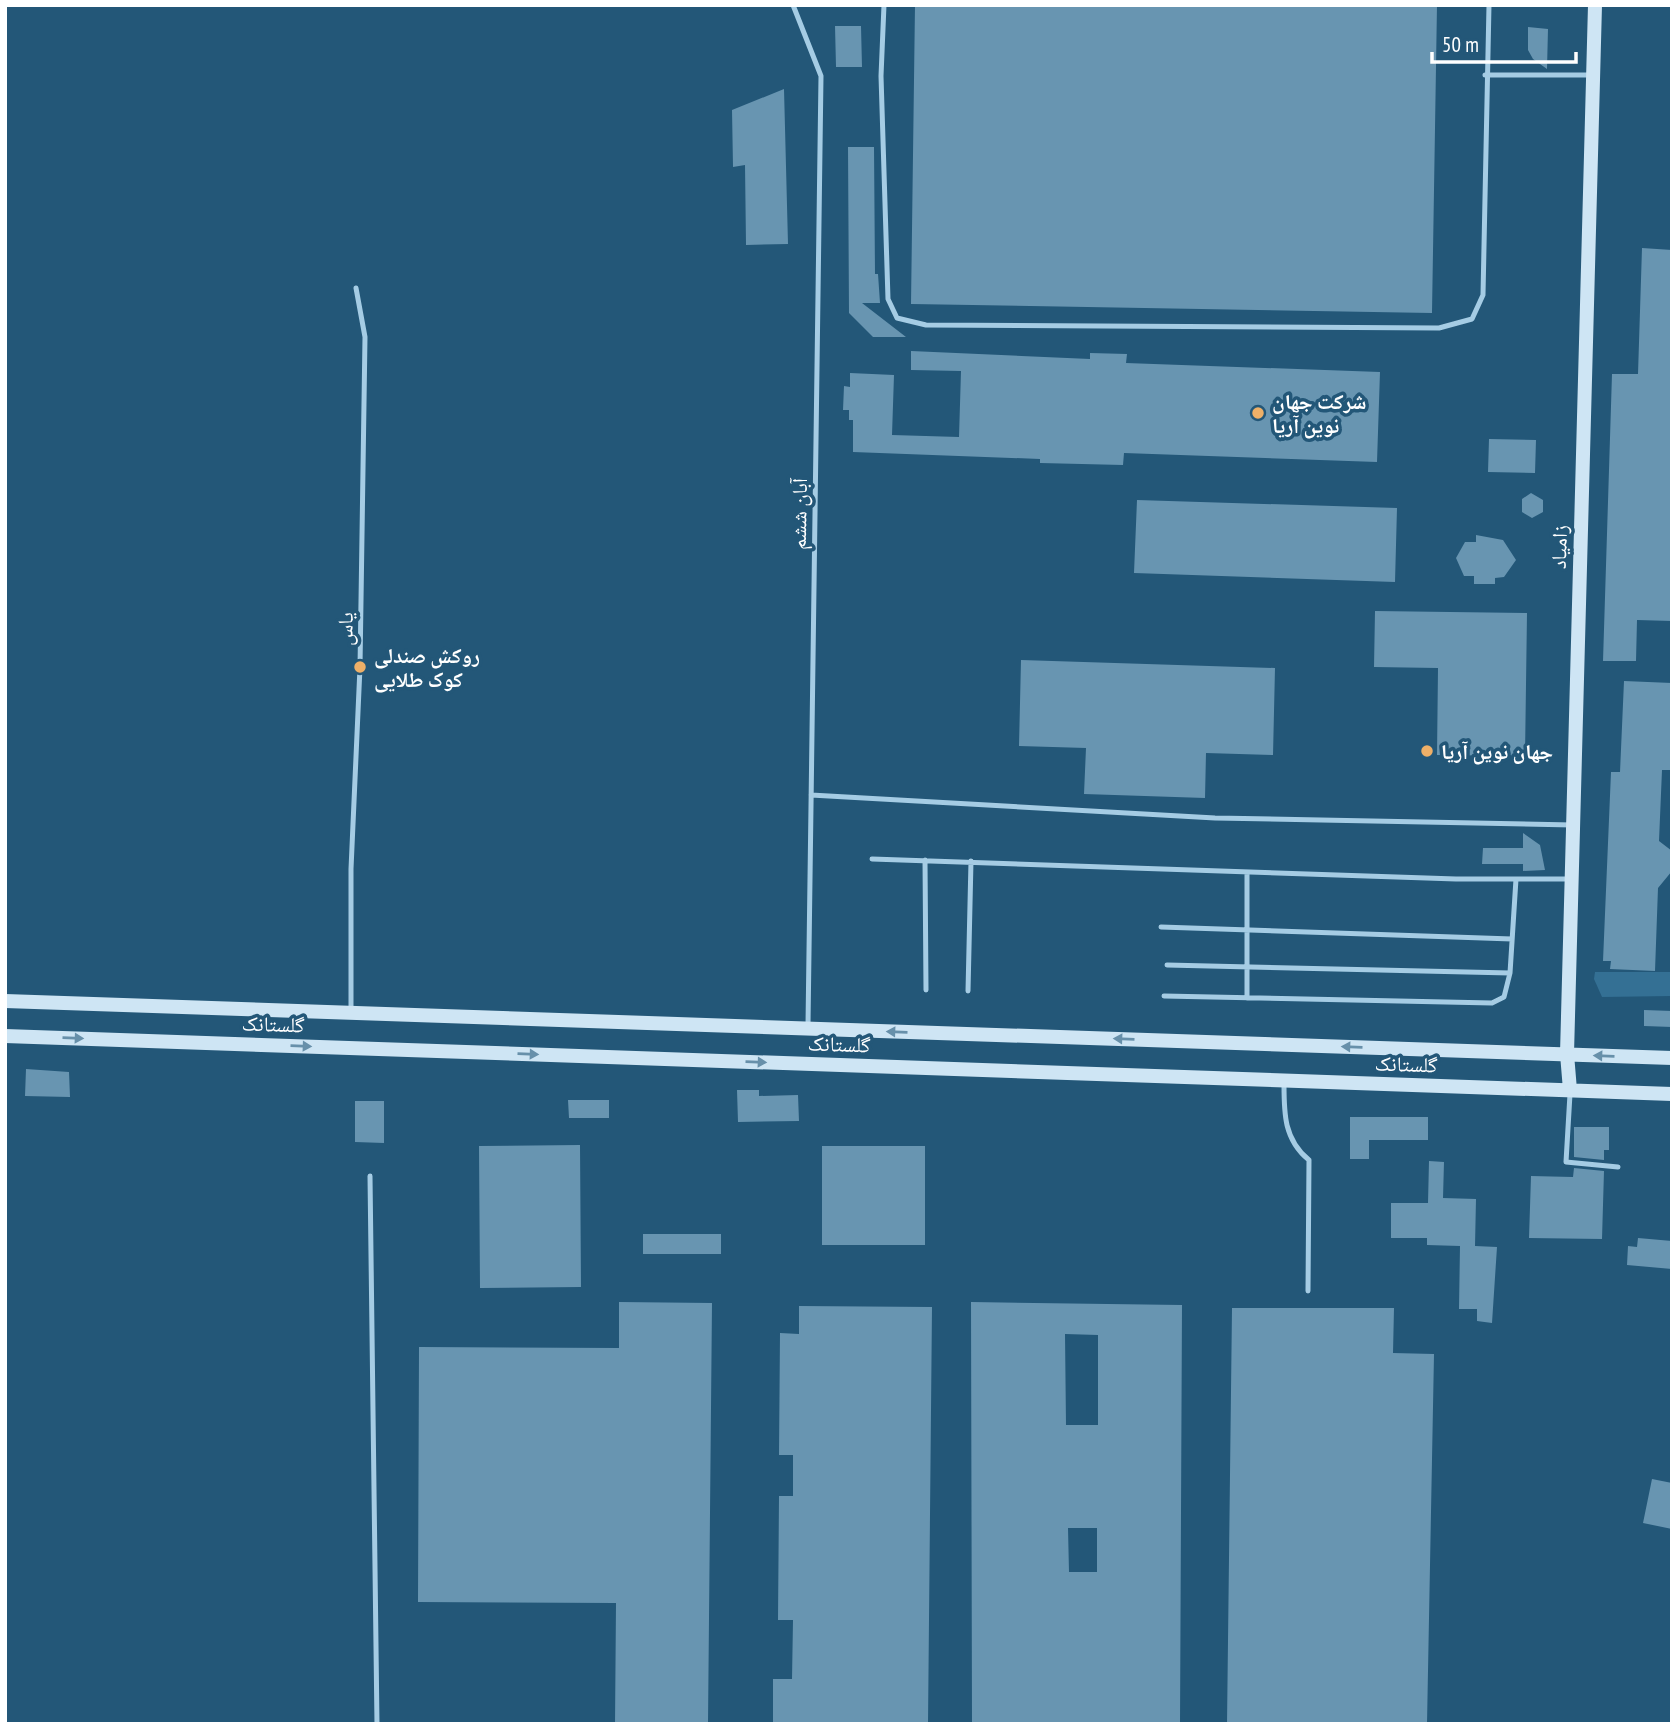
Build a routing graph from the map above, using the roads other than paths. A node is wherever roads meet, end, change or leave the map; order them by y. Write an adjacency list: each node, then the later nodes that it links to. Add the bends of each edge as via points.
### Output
1 (793, 5): 8 (lane, آبان ششم, via 821,76)
2 (884, 5): 5 (lane, via 881,76 888,299 897,318 926,325 1439,328 1472,319 1483,295)
3 (1489, 5): 5 (lane)
4 (1595, 5): 6 (street, زامیاد)
5 (1485, 75): 6 (lane)
6 (1593, 75): 9 (street, زامیاد)
7 (356, 288): 27 (lane, یاس, via 365,337)
8 (811, 795): 9 (lane, via 1215,818); 28 (lane, آبان ششم)
9 (1573, 825): 15 (street, زامیاد)
10 (872, 859): 11 (lane)
11 (925, 860): 12 (lane); 22 (lane)
12 (971, 861): 13 (lane); 23 (lane)
13 (1247, 872): 14 (lane); 17 (lane)
14 (1516, 879): 15 (lane); 18 (lane)
15 (1572, 879): 30 (street, زامیاد)
16 (1161, 927): 17 (lane)
17 (1247, 929): 18 (lane); 20 (lane)
18 (1513, 939): 21 (lane)
19 (1167, 965): 20 (lane)
20 (1247, 968): 21 (lane); 25 (lane)
21 (1510, 973): 25 (lane, via 1504,997 1492,1003)
22 (926, 990)
23 (968, 991)
24 (1164, 996): 25 (lane)
25 (1247, 998)
26 (5, 1001): 27 (street, گلستانک)
27 (351, 1013): 28 (street, گلستانک)
28 (808, 1028): 30 (street, گلستانک, one-way to 28)
29 (5, 1036): 32 (street, گلستانک, one-way to 32)
30 (1567, 1055): 31 (street, گلستانک, one-way to 30); 33 (street, زامیاد)
31 (1672, 1058)
32 (1284, 1081): 33 (street, گلستانک); 37 (lane, via 1287,1126 1294,1148 1309,1160)
33 (1570, 1090): 34 (street, گلستانک); 35 (lane, via 1566,1163)
34 (1672, 1094)
35 (1618, 1167)
36 (370, 1176): 38 (lane)
37 (1308, 1291)
38 (377, 1724)

